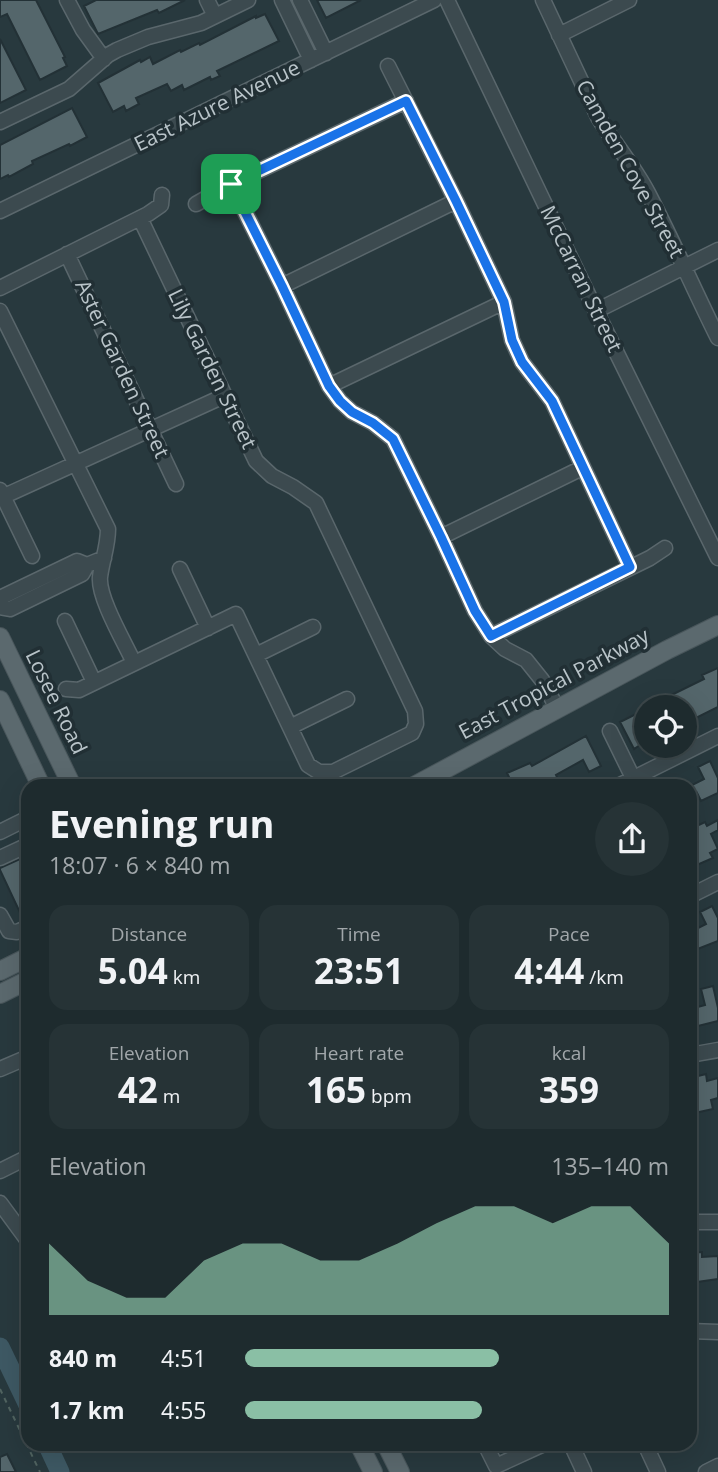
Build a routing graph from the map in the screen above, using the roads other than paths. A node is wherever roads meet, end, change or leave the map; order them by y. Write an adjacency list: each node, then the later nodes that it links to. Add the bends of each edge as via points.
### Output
1 (67, 0): 13 (street)
2 (207, 0): 10 (street)
3 (248, 0): 10 (street)
4 (282, 0): 14 (street)
5 (300, 0): 12 (street)
6 (434, 0): 12 (street, East Azure Avenue)
7 (447, 0): 31 (street, McCarran Street)
8 (543, 0): 11 (street, Camden Cove Street)
9 (629, 0): 11 (street)
10 (215, 16): 13 (street, via 136,41)
11 (559, 35): 26 (street, Camden Cove Street, via 598,117 648,193)
12 (326, 53): 14 (street, East Azure Avenue)
13 (104, 59): 17 (street, via 69,89)
14 (311, 60): 22 (street, East Azure Avenue)
15 (388, 66): 16 (street)
16 (406, 101): 18 (street); 20 (street)
17 (0, 122)
18 (231, 184): 21 (street); 27 (street)
19 (162, 195): 23 (street, via 161,205)
20 (456, 201): 27 (street); 29 (street)
21 (196, 204)
22 (0, 211)
23 (140, 218): 25 (street); 34 (street, Lily Garden Street)
24 (718, 250): 26 (street)
25 (67, 254): 28 (street); 35 (street, Aster Garden Street)
26 (684, 267): 31 (street); 32 (street, Camden Cove Street)
27 (282, 286): 33 (street)
28 (0, 288)
29 (504, 302): 33 (street); 37 (street, via 522,362 552,401)
30 (0, 311): 36 (street)
31 (596, 311): 44 (street, McCarran Street)
32 (718, 338)
33 (329, 386): 40 (street, via 352,412 393,439)
34 (224, 396): 35 (street); 63 (street, Lily Garden Street, via 256,461 316,503 415,711 416,724 412,733 332,772 319,772 308,765)
35 (150, 430): 36 (street); 38 (street, Aster Garden Street)
36 (76, 464): 39 (street); 43 (street, via 108,529)
37 (582, 468): 40 (street); 46 (street)
38 (176, 484)
39 (1, 495): 42 (street)
40 (441, 537): 54 (street)
41 (665, 548): 46 (street)
42 (32, 556)
43 (104, 558): 45 (street); 57 (street, via 100,580 105,602)
44 (718, 558)
45 (87, 565): 48 (street, via 76,561); 49 (street, via 82,574 10,609)
46 (630, 567): 54 (street)
47 (180, 569): 53 (street)
48 (0, 601)
49 (0, 607)
50 (65, 621): 58 (street)
51 (718, 625): 62 (main road, East Tropical Parkway)
52 (313, 627): 56 (street)
53 (208, 628): 56 (street, via 236,614); 57 (street)
54 (491, 636): 62 (street, via 526,660)
55 (0, 637): 68 (main road, Losee Road)
56 (256, 655): 63 (street)
57 (134, 663): 58 (street)
58 (94, 682): 59 (street, via 79,690)
59 (66, 689)
60 (347, 699): 63 (street)
61 (0, 700): 67 (main road)
62 (558, 708): 69 (main road, East Tropical Parkway)
63 (290, 727)
64 (610, 731): 66 (street)
65 (718, 736): 66 (street)
66 (633, 778)
67 (38, 779)
68 (69, 779)
69 (427, 779)
70 (21, 822): 71 (street)
71 (0, 832)
72 (21, 848): 73 (street)
73 (0, 858)
74 (718, 881): 75 (street)
75 (697, 892)
76 (0, 915): 77 (street, via 9,931)
77 (21, 930)
78 (21, 960): 79 (main road)
79 (0, 971)
80 (21, 984): 81 (main road)
81 (0, 994)
82 (718, 1050): 83 (street)
83 (697, 1054)
84 (21, 1060): 85 (street)
85 (0, 1069)
86 (21, 1160): 87 (street)
87 (0, 1171)
88 (0, 1203): 91 (street)
89 (697, 1222): 90 (street)
90 (718, 1222)
91 (21, 1232)
92 (697, 1331): 93 (street)
93 (718, 1332)
94 (362, 1451): 101 (main road)
95 (390, 1451): 102 (main road)
96 (488, 1451): 97 (street, via 496,1466)
97 (529, 1451)
98 (574, 1451): 103 (street)
99 (648, 1451): 104 (street)
100 (718, 1466): 105 (street)
101 (373, 1472)
102 (400, 1472)
103 (584, 1472)
104 (658, 1472)
105 (706, 1472)

